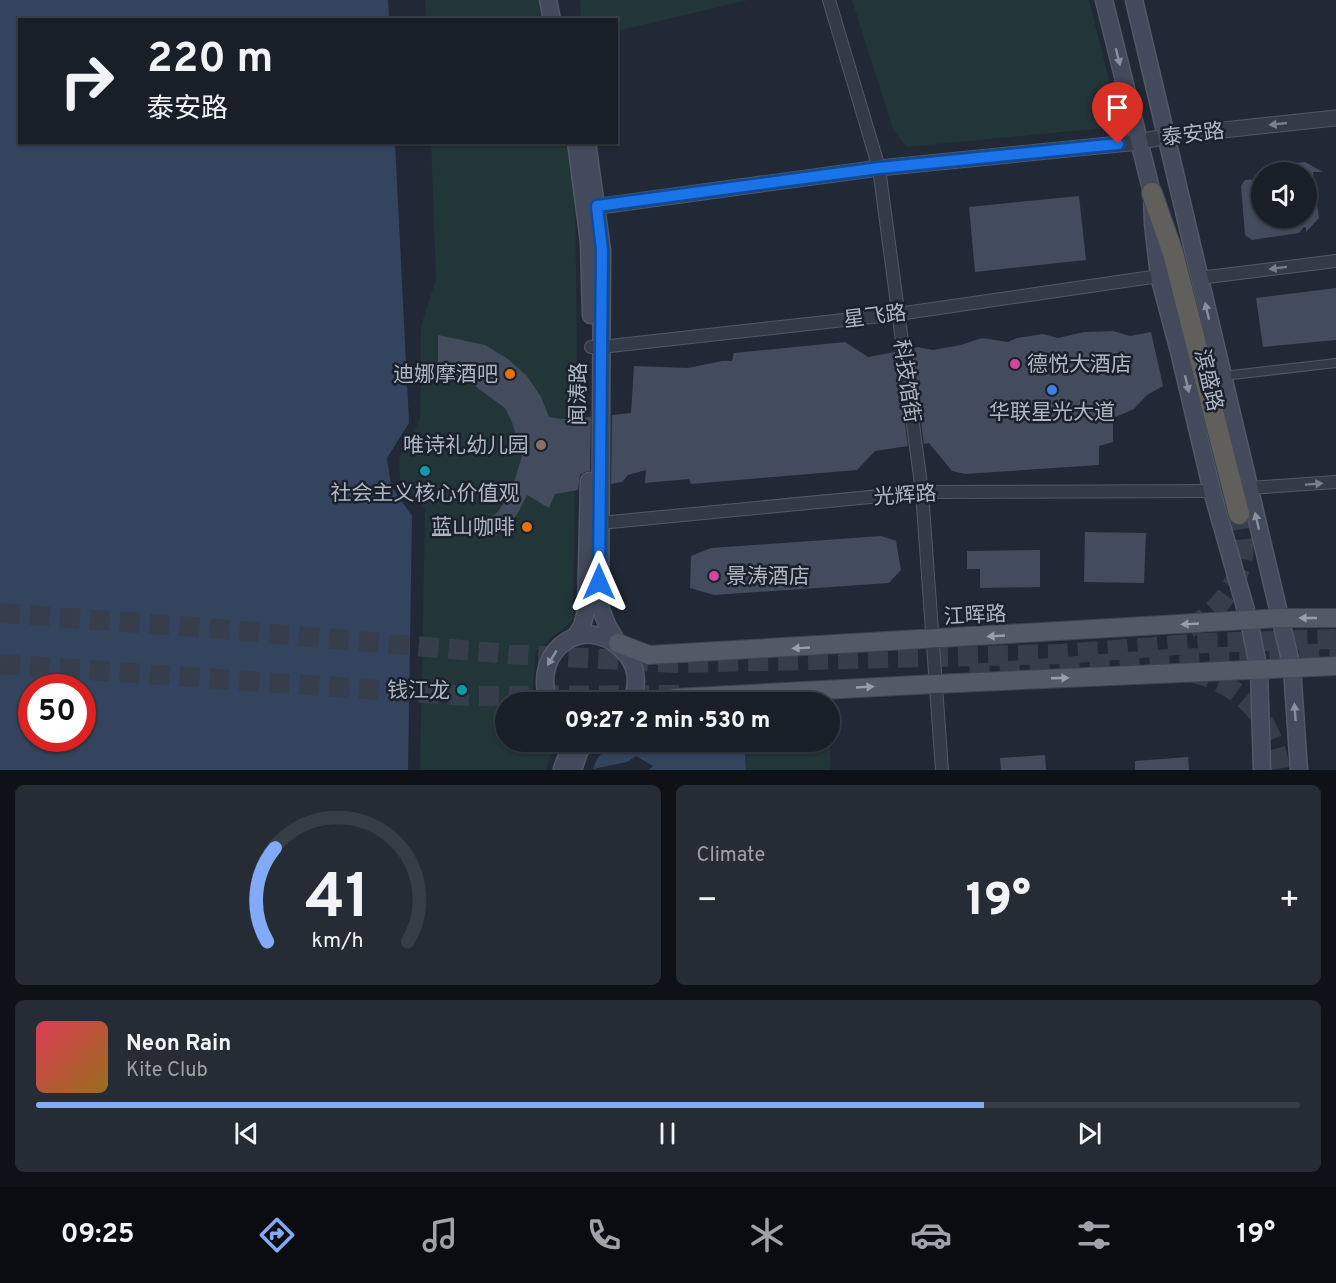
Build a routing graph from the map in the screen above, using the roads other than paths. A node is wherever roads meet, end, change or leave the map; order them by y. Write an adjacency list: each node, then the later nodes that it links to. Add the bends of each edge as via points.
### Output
1 (548, 0): 6 (main road)
2 (560, 0): 7 (main road)
3 (829, 0): 13 (street, 科技馆街)
4 (1104, 0): 10 (main road, 滨盛路, one-way to 10)
5 (1134, 0): 9 (main road, 滨盛路)
6 (552, 18)
7 (563, 18)
8 (1336, 118): 9 (street, 泰安路, one-way to 9)
9 (1167, 136): 10 (street, 泰安路); 18 (main road, 滨盛路)
10 (1139, 142): 13 (street, 泰安路); 14 (main road, 滨盛路)
11 (576, 144): 15 (main road, 闻涛路)
12 (587, 144): 15 (main road, 闻涛路)
13 (879, 168): 15 (street, 泰安路); 19 (street, 科技馆街)
14 (1152, 193): 17 (main road, 滨盛路); 27 (highway, via 1173,253)
15 (591, 207): 20 (main road, 闻涛路, via 589,242)
16 (1336, 261): 18 (street, one-way to 18)
17 (1159, 276): 19 (street, 星飞路); 25 (main road, 滨盛路, one-way to 25)
18 (1199, 278): 22 (main road, 滨盛路, one-way to 18)
19 (898, 314): 20 (street, 星飞路); 26 (street, 科技馆街)
20 (596, 347): 28 (main road, 闻涛路); 32 (main road, 闻涛路, via 586,611)
21 (1336, 363): 22 (street)
22 (1223, 376): 24 (main road, 滨盛路)
23 (1336, 482): 24 (street, one-way to 23)
24 (1250, 488): 29 (main road, 滨盛路, one-way to 24)
25 (1212, 491): 26 (street, 光辉路); 31 (main road, 滨盛路)
26 (922, 492): 28 (street, 光辉路); 33 (street, 科技馆街)
27 (1239, 514)
28 (600, 523): 34 (main road, 闻涛路, via 600,607)
29 (1280, 618): 30 (main road, 江晖路, one-way to 29); 31 (main road, 江晖路); 36 (main road, 滨盛路)
30 (1336, 618)
31 (1249, 621): 33 (main road, 江晖路, one-way to 33); 37 (main road, 滨盛路)
32 (575, 637): 34 (main road, via 605,636); 39 (main road, one-way to 39, via 551,656 545,671)
33 (933, 640): 34 (main road, 江晖路, one-way to 34, via 649,656); 38 (street, 科技馆街)
34 (618, 644): 40 (main road, 闻涛路, via 632,661)
35 (1336, 666): 36 (main road)
36 (1292, 668): 37 (main road); 48 (main road, 滨盛路, one-way to 36)
37 (1259, 670): 38 (main road, one-way to 37); 47 (main road, 滨盛路)
38 (935, 684): 41 (main road, one-way to 38); 46 (street, 科技馆街)
39 (546, 692)
40 (635, 692)
41 (786, 692)
42 (568, 752): 44 (main road)
43 (579, 752): 45 (main road)
44 (562, 770)
45 (573, 770)
46 (942, 770)
47 (1262, 770)
48 (1299, 770)

